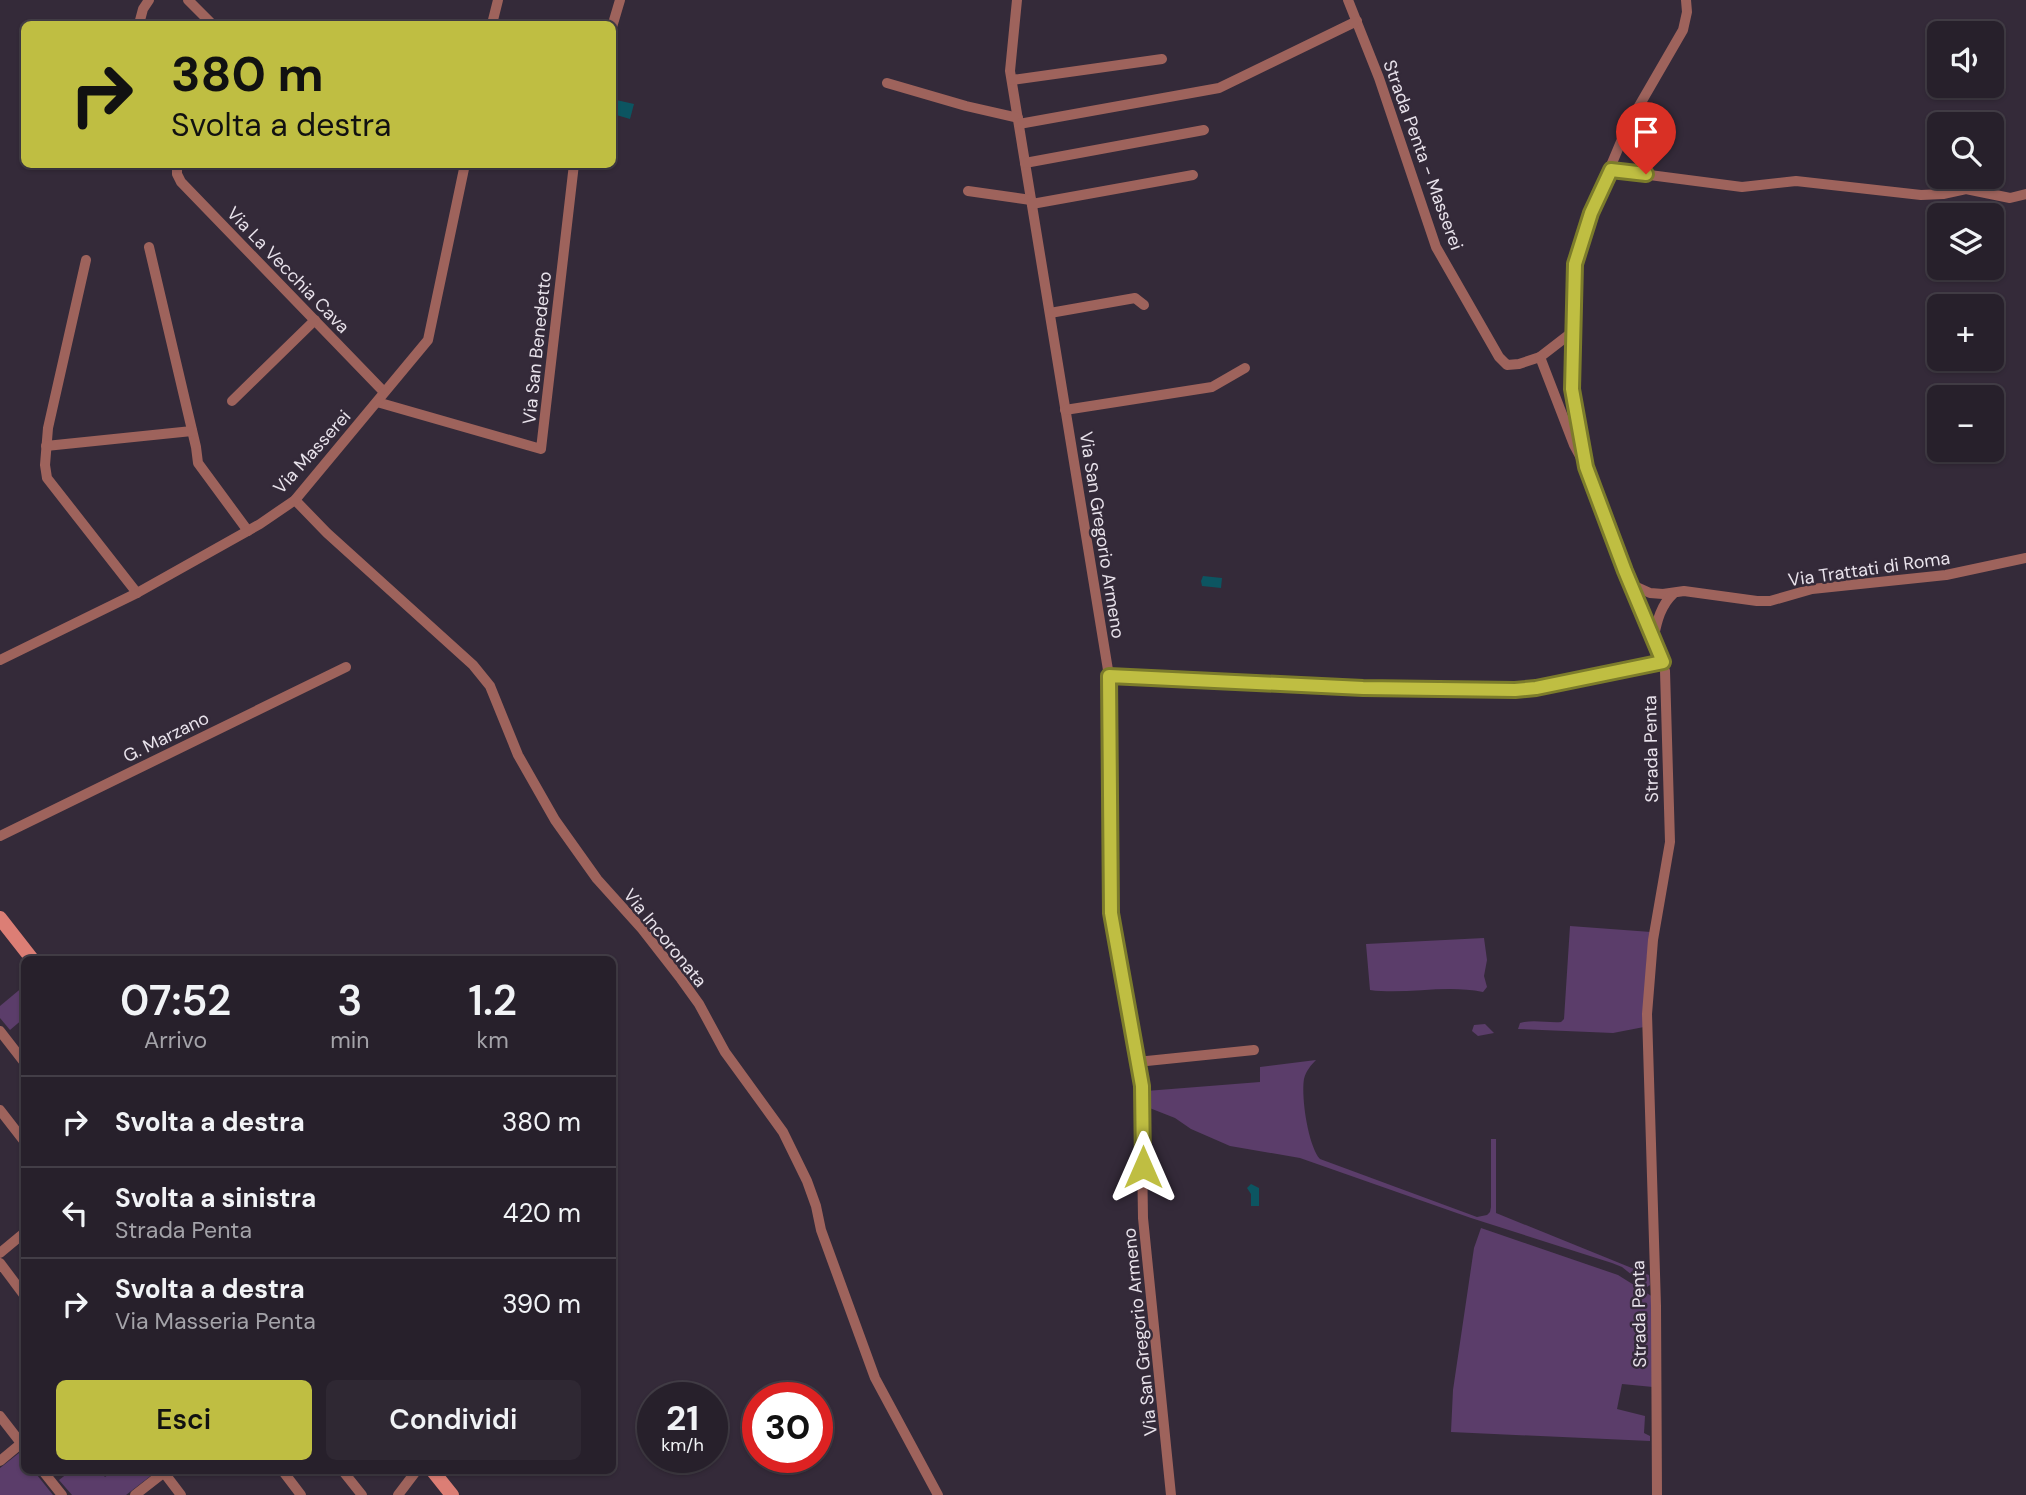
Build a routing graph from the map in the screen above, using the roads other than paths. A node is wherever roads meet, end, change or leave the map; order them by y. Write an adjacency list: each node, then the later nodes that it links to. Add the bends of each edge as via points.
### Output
1 (149, 0): 8 (street)
2 (188, 0): 9 (street)
3 (498, 0): 10 (street)
4 (621, 0): 11 (street)
5 (1017, 0): 14 (street, Via San Gregorio Armeno)
6 (1348, 0): 12 (street, Strada Penta - Masserei)
7 (1686, 0): 22 (street, Strada Penta, via 1684,30 1628,125)
8 (140, 21)
9 (209, 21)
10 (493, 21)
11 (614, 21)
12 (1357, 21): 16 (street, via 1220,88); 33 (street, Strada Penta - Masserei, via 1436,247 1499,357 1507,365)
13 (1162, 59): 14 (street)
14 (1012, 80): 16 (street, Via San Gregorio Armeno)
15 (887, 83): 16 (street)
16 (1018, 121): 18 (street, Via San Gregorio Armeno)
17 (1204, 130): 18 (street)
18 (1025, 163): 26 (street, Via San Gregorio Armeno)
19 (177, 168): 31 (street, Via La Vecchia Cava, via 181,182)
20 (464, 168): 35 (street, Via Masserei, via 428,340)
21 (575, 168): 37 (street, Via San Benedetto, via 541,449)
22 (1611, 170): 25 (street, via 1742,187 1796,181 1921,195 1966,189 2010,198); 32 (street, Strada Penta, via 1575,264)
23 (1193, 174): 26 (street)
24 (968, 191): 26 (street)
25 (2026, 194)
26 (1032, 202): 30 (street, Via San Gregorio Armeno)
27 (149, 247): 39 (street)
28 (86, 260): 40 (street)
29 (1144, 305): 30 (street, via 1135,298)
30 (1050, 313): 38 (street, Via San Gregorio Armeno)
31 (315, 320): 35 (street, Via La Vecchia Cava); 36 (street)
32 (1575, 330): 33 (street); 41 (street, Strada Penta, via 1572,389)
33 (1540, 357): 41 (street)
34 (1245, 368): 38 (street, via 1212,387)
35 (384, 393): 37 (street, Via Masserei)
36 (232, 401)
37 (377, 402): 42 (street, Via Masserei)
38 (1065, 410): 52 (street, Via San Gregorio Armeno)
39 (192, 431): 40 (street); 43 (street, via 198,463)
40 (46, 446): 46 (street, via 47,478)
41 (1586, 467): 45 (street, Strada Penta)
42 (295, 500): 43 (street, Via Masserei); 88 (street, Via Incoronata, via 490,686 518,755 555,820 597,879 681,979 725,1052 783,1132 807,1181 875,1378)
43 (248, 531): 46 (street, Via Masserei)
44 (2026, 558): 47 (street, Via Trattati di Roma, via 1946,575 1812,589 1770,600)
45 (1630, 584): 47 (street, Via Trattati di Roma, via 1650,593); 48 (street, Strada Penta)
46 (137, 593): 49 (street, Via Masserei)
47 (1674, 593): 48 (street, via 1666,601)
48 (1654, 638): 50 (street, Strada Penta)
49 (0, 660)
50 (1663, 662): 52 (street, via 1515,690); 90 (street, Strada Penta, via 1670,842 1653,940 1647,1014)
51 (346, 667): 53 (street, G. Marzano)
52 (1109, 676): 61 (street, Via San Gregorio Armeno, via 1111,913)
53 (0, 836)
54 (0, 918): 56 (main road)
55 (0, 933): 57 (main road)
56 (30, 956)
57 (21, 960)
58 (0, 1031): 60 (street)
59 (1254, 1051): 61 (street)
60 (21, 1058)
61 (1137, 1062): 89 (street, Via San Gregorio Armeno, via 1143,1109 1143,1218)
62 (0, 1110): 63 (street)
63 (21, 1137)
64 (21, 1236): 65 (street)
65 (0, 1253)
66 (0, 1263): 67 (street)
67 (21, 1291)
68 (0, 1416): 69 (street)
69 (21, 1442)
70 (21, 1445): 71 (street)
71 (0, 1461)
72 (45, 1474): 80 (street)
73 (160, 1474): 81 (street)
74 (166, 1474): 82 (street)
75 (285, 1474): 83 (street)
76 (345, 1474): 84 (street)
77 (416, 1474): 85 (street)
78 (422, 1474): 86 (main road)
79 (435, 1474): 87 (main road)
80 (62, 1495)
81 (135, 1495)
82 (181, 1495)
83 (301, 1495)
84 (362, 1495)
85 (398, 1495)
86 (440, 1495)
87 (452, 1495)
88 (938, 1495)
89 (1171, 1495)
90 (1657, 1495)

